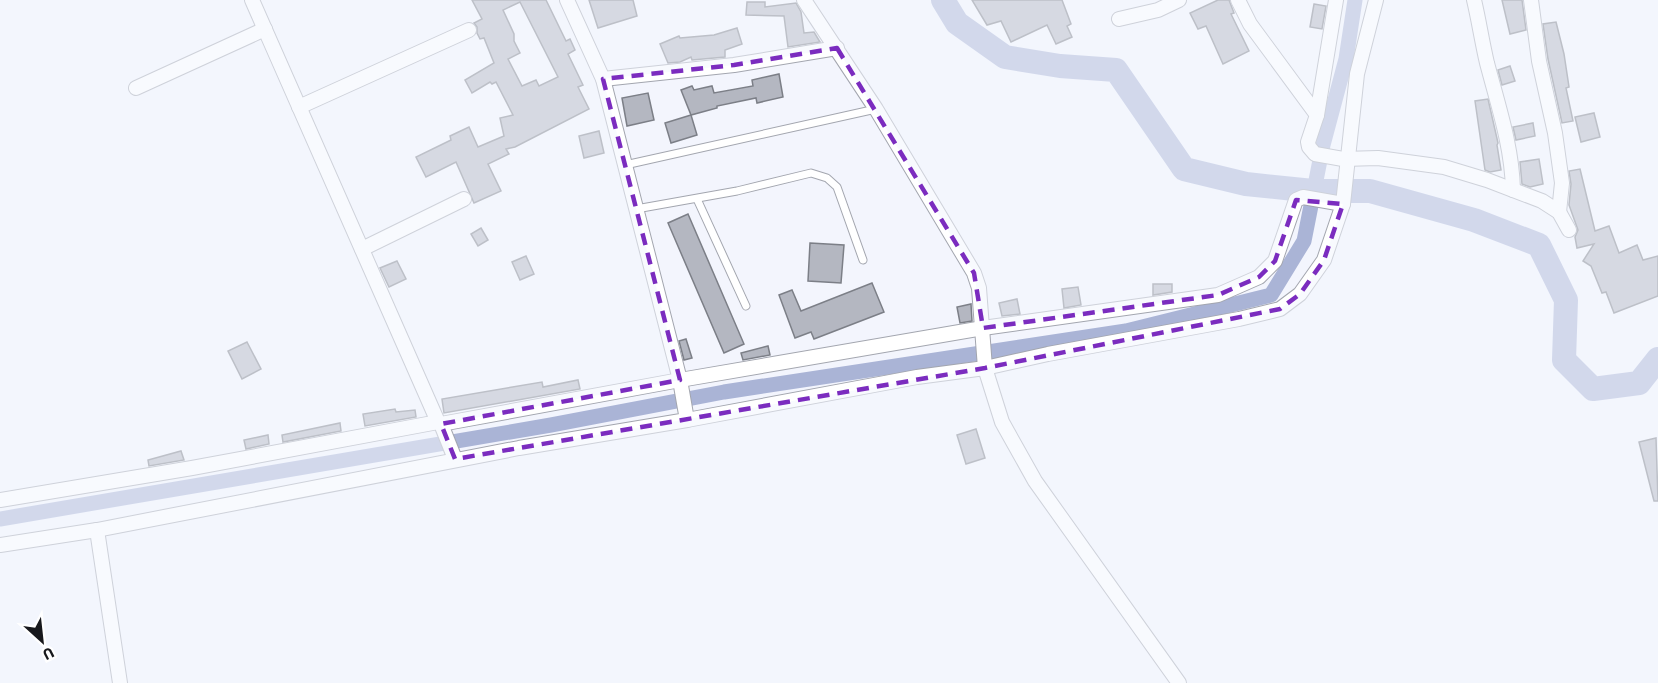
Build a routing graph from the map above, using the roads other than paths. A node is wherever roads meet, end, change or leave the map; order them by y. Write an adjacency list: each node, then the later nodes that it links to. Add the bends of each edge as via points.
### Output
1 (252, 0): 11 (street)
2 (567, 0): 14 (street)
3 (804, 0): 13 (street)
4 (1179, 0): 10 (street, via 1158,10)
5 (1238, 0): 18 (street, via 1250,24)
6 (1336, 0): 18 (street)
7 (1376, 0): 19 (street, via 1357,74)
8 (1474, 0): 21 (street, via 1502,113)
9 (1531, 0): 26 (street, via 1562,183)
10 (1119, 19)
11 (265, 29): 15 (street); 16 (street)
12 (469, 30): 16 (street)
13 (837, 48): 14 (street, via 734,65); 17 (street)
14 (603, 79): 20 (street)
15 (136, 88)
16 (299, 107): 28 (street)
17 (876, 109): 20 (lane); 31 (street, via 974,273)
18 (1317, 115): 19 (street, via 1308,142 1311,151)
19 (1346, 163): 21 (street, via 1378,158 1444,167); 24 (street)
20 (625, 165): 25 (street)
21 (1513, 190): 26 (street)
22 (464, 199): 28 (street)
23 (697, 199): 25 (lane); 29 (lane, via 811,173 827,178 837,187); 30 (lane)
24 (1344, 201): 31 (street, via 1303,197 1296,200 1275,261 1259,276 1218,295); 32 (street, via 1324,260 1300,294 1280,309)
25 (636, 209): 33 (street)
26 (1559, 212): 27 (street)
27 (1569, 230)
28 (362, 249): 35 (street)
29 (863, 260)
30 (746, 306)
31 (983, 333): 32 (street); 33 (street)
32 (985, 365): 34 (street); 41 (street, via 1002,422 1035,481)
33 (680, 382): 34 (street); 35 (street)
34 (687, 418): 36 (street)
35 (441, 425): 36 (street); 37 (street)
36 (453, 456): 38 (street)
37 (0, 500)
38 (97, 530): 39 (street); 40 (street)
39 (0, 545)
40 (120, 683)
41 (1179, 683)

